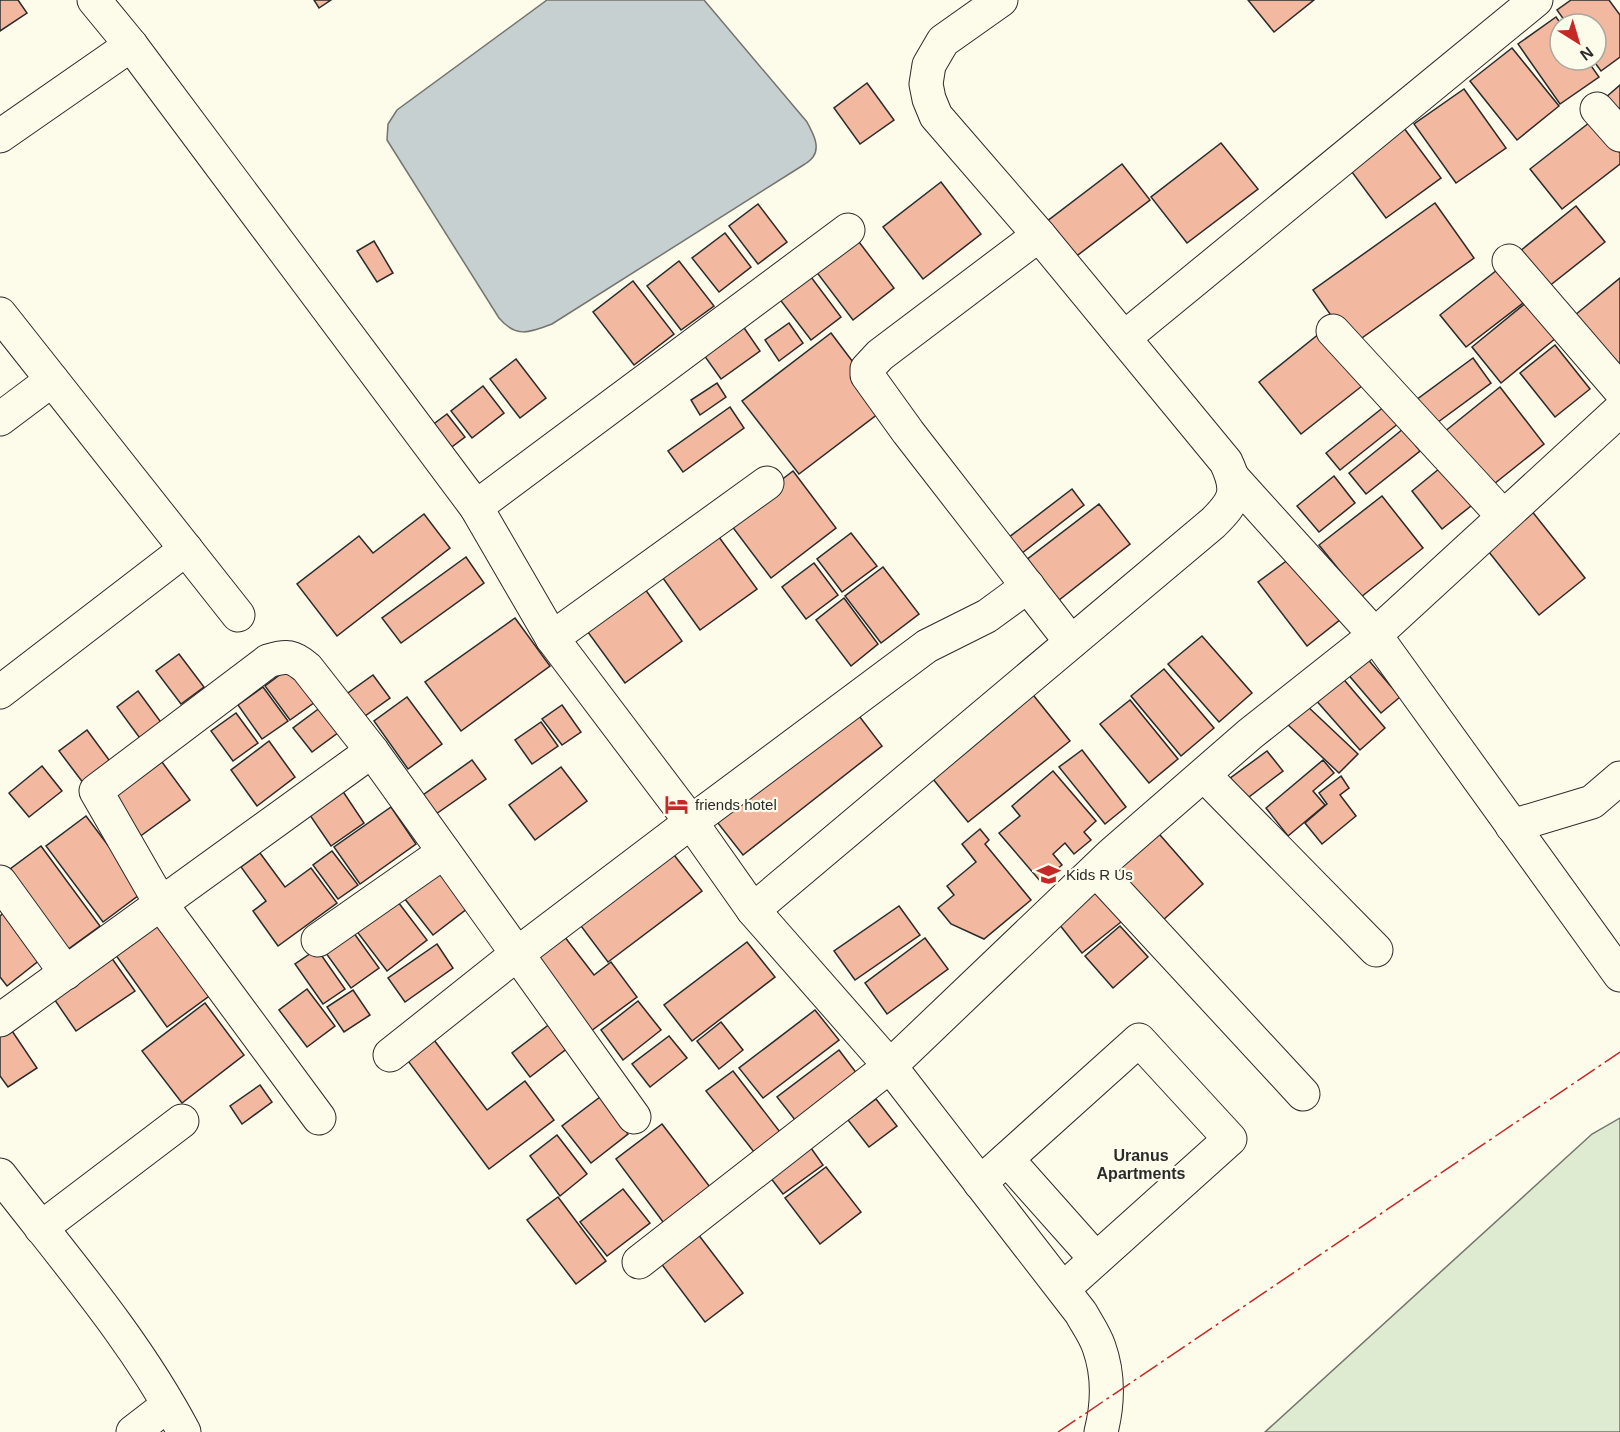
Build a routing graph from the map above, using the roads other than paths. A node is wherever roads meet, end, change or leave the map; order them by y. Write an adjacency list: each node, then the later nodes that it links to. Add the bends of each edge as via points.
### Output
1 (93, 0): 4 (street)
2 (1001, 0): 9 (street, via 943,41 929,65 928,99 936,116)
3 (1536, 0): 13 (street)
4 (130, 45): 7 (street); 20 (street)
5 (1598, 109): 6 (street)
6 (1620, 135)
7 (0, 136)
8 (848, 230): 20 (street)
9 (1039, 235): 13 (street); 23 (street, via 880,355 867,369 867,375 908,432)
10 (1509, 261): 15 (street)
11 (0, 314): 14 (street)
12 (1333, 331): 21 (street)
13 (1124, 338): 18 (street, via 1226,462)
14 (52, 380): 17 (street); 22 (street)
15 (1620, 390)
16 (1620, 410): 21 (street)
17 (0, 419)
18 (1234, 479): 25 (street); 27 (street, via 1234,494 1213,523)
19 (766, 483): 26 (street)
20 (476, 507): 26 (street)
21 (1503, 516): 25 (street)
22 (186, 549): 24 (street); 28 (street)
23 (1028, 586): 27 (street); 32 (street, via 987,616 927,646)
24 (238, 615)
25 (1375, 635): 30 (street); 33 (street)
26 (552, 638): 32 (street)
27 (1071, 642): 38 (street)
28 (0, 692)
29 (372, 751): 34 (street); 37 (street); 37 (street, via 297,659 282,656 268,661 96,791)
30 (1204, 775): 35 (street); 40 (street)
31 (1620, 778): 33 (street, via 1592,801)
32 (691, 822): 38 (street); 41 (street)
33 (1512, 826): 43 (street)
34 (444, 852): 39 (street); 41 (street)
35 (1096, 870): 46 (street); 47 (street)
36 (0, 882): 42 (street)
37 (161, 904): 42 (street); 49 (street)
38 (753, 910): 46 (street)
39 (318, 940)
40 (1376, 950)
41 (517, 954): 45 (street); 48 (street)
42 (66, 973): 44 (street)
43 (1620, 975)
44 (0, 1020)
45 (390, 1055)
46 (890, 1066): 52 (street); 56 (street)
47 (1303, 1094)
48 (634, 1117)
49 (319, 1118)
50 (182, 1121): 54 (street)
51 (1007, 1159): 52 (street); 55 (street); 55 (street, via 1139,1040 1230,1139)
52 (980, 1183): 57 (street)
53 (5, 1190): 54 (street)
54 (41, 1228): 58 (street, via 144,1366)
55 (1096, 1259): 57 (street)
56 (639, 1262)
57 (1063, 1289): 60 (street, via 1099,1345 1106,1372 1106,1410)
58 (176, 1419): 59 (street)
59 (133, 1432)
60 (1101, 1432)

